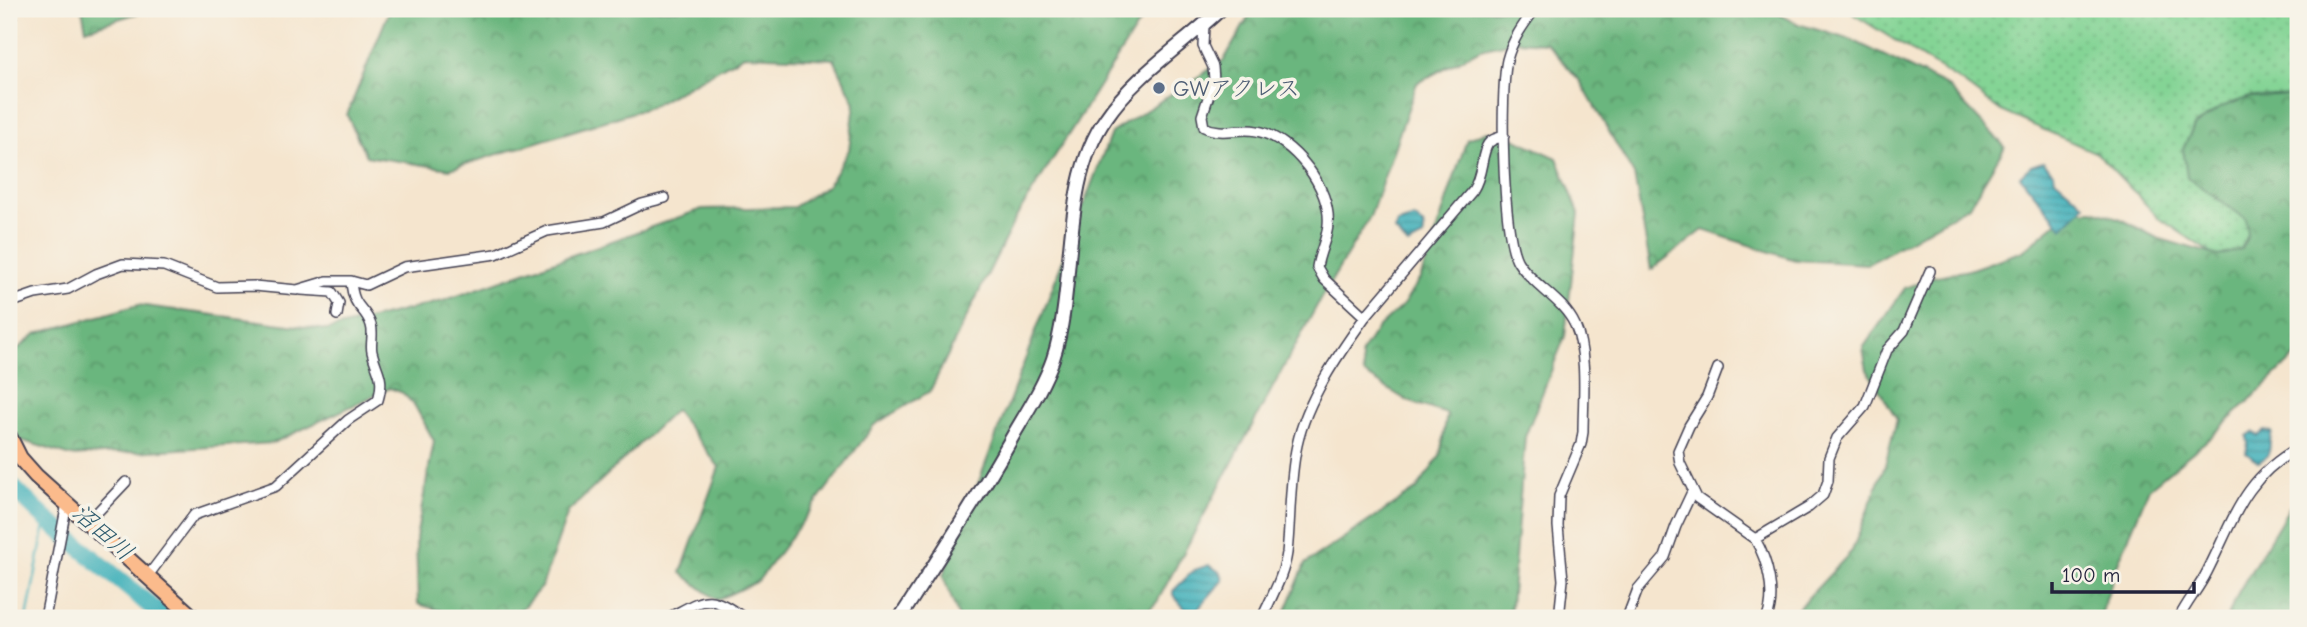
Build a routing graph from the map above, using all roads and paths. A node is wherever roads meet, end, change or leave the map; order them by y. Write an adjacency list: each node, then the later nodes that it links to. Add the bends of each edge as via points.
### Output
1 (13, 9): 5 (street)
2 (1220, 9): 4 (street)
3 (1535, 9): 6 (street, via 1517,32 1507,62)
4 (1204, 24): 13 (street, via 1203,46 1214,80 1202,116 1204,127 1222,132 1255,130 1273,136 1311,170 1328,209 1317,267); 27 (street, via 1128,93 1106,118 1088,151 1079,187 1064,312 1052,360 996,466)
5 (9, 28)
6 (1504, 136): 13 (street, via 1486,146 1480,180 1473,190); 29 (street, via 1512,250 1519,264 1564,309 1580,339 1583,432 1559,496 1563,580)
7 (665, 198): 9 (street, via 604,222 547,231 496,254 404,267 366,285)
8 (1930, 271): 21 (street, via 1904,331 1887,350 1865,406 1837,438 1823,495)
9 (351, 281): 10 (street, via 327,281); 22 (street, via 352,296 371,324 371,349 382,382 378,400 359,411 276,486 194,515)
10 (297, 290): 11 (street, via 217,287 164,267 122,264 68,289); 12 (street, via 332,292 339,303)
11 (9, 303)
12 (337, 316)
13 (1366, 317): 28 (street, via 1311,405 1297,443 1287,555)
14 (1718, 368): 18 (street, via 1678,451)
15 (9, 436): 19 (main road, via 20,458)
16 (2298, 448): 32 (street, via 2278,459 2245,495)
17 (126, 482): 20 (street)
18 (1692, 492): 21 (street); 30 (street, via 1665,557 1638,589)
19 (67, 503): 20 (main road); 23 (street)
20 (88, 522): 22 (main road)
21 (1755, 539): 31 (street, via 1767,564 1771,606)
22 (147, 577): 24 (main road)
23 (45, 618)
24 (194, 618)
25 (668, 618): 26 (street, via 709,599)
26 (744, 618)
27 (900, 618)
28 (1262, 618)
29 (1559, 618)
30 (1627, 618)
31 (1767, 618)
32 (2179, 618)

